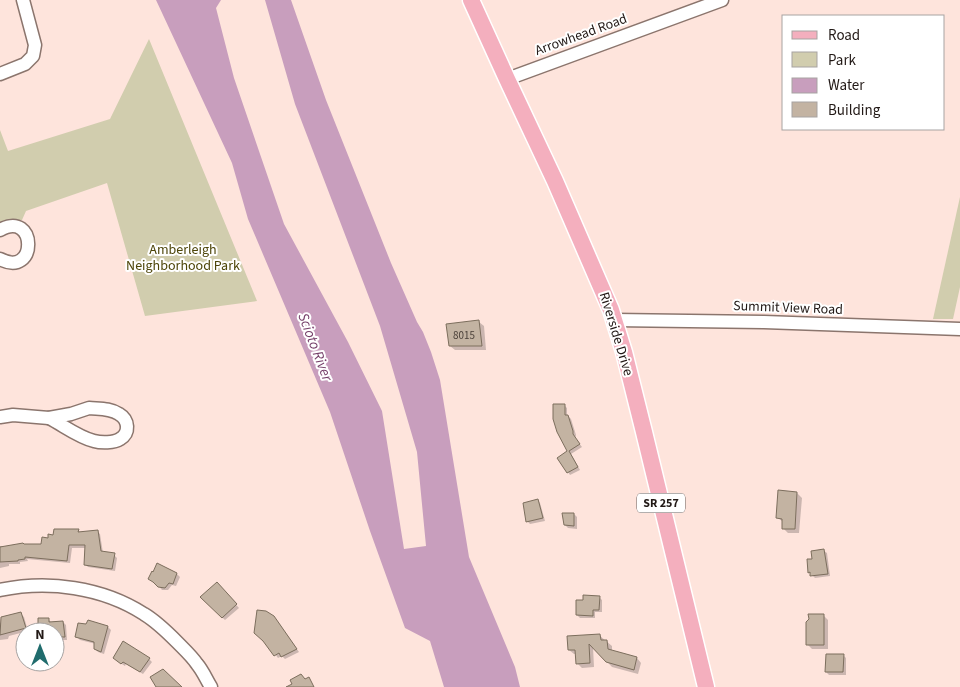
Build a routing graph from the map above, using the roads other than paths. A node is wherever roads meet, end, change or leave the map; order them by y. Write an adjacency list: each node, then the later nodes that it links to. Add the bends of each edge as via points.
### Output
1 (23, 0): 4 (street, via 36,45 25,64)
2 (471, 0): 5 (main road, Riverside Drive / SR 257)
3 (722, 0): 5 (street, Arrowhead Road)
4 (0, 74)
5 (507, 79): 8 (main road, Riverside Drive / SR 257)
6 (0, 230): 7 (street, via 11,226 22,230 29,246 19,261)
7 (0, 259)
8 (614, 320): 9 (street, Summit View Road); 14 (main road, Riverside Drive / SR 257)
9 (960, 329)
10 (0, 417): 11 (street)
11 (49, 418): 11 (street, via 95,441 119,440 128,427 120,414 108,409 89,408)
12 (0, 590): 13 (street, via 67,587 105,595 126,604 170,634 198,664)
13 (211, 687)
14 (706, 687)

